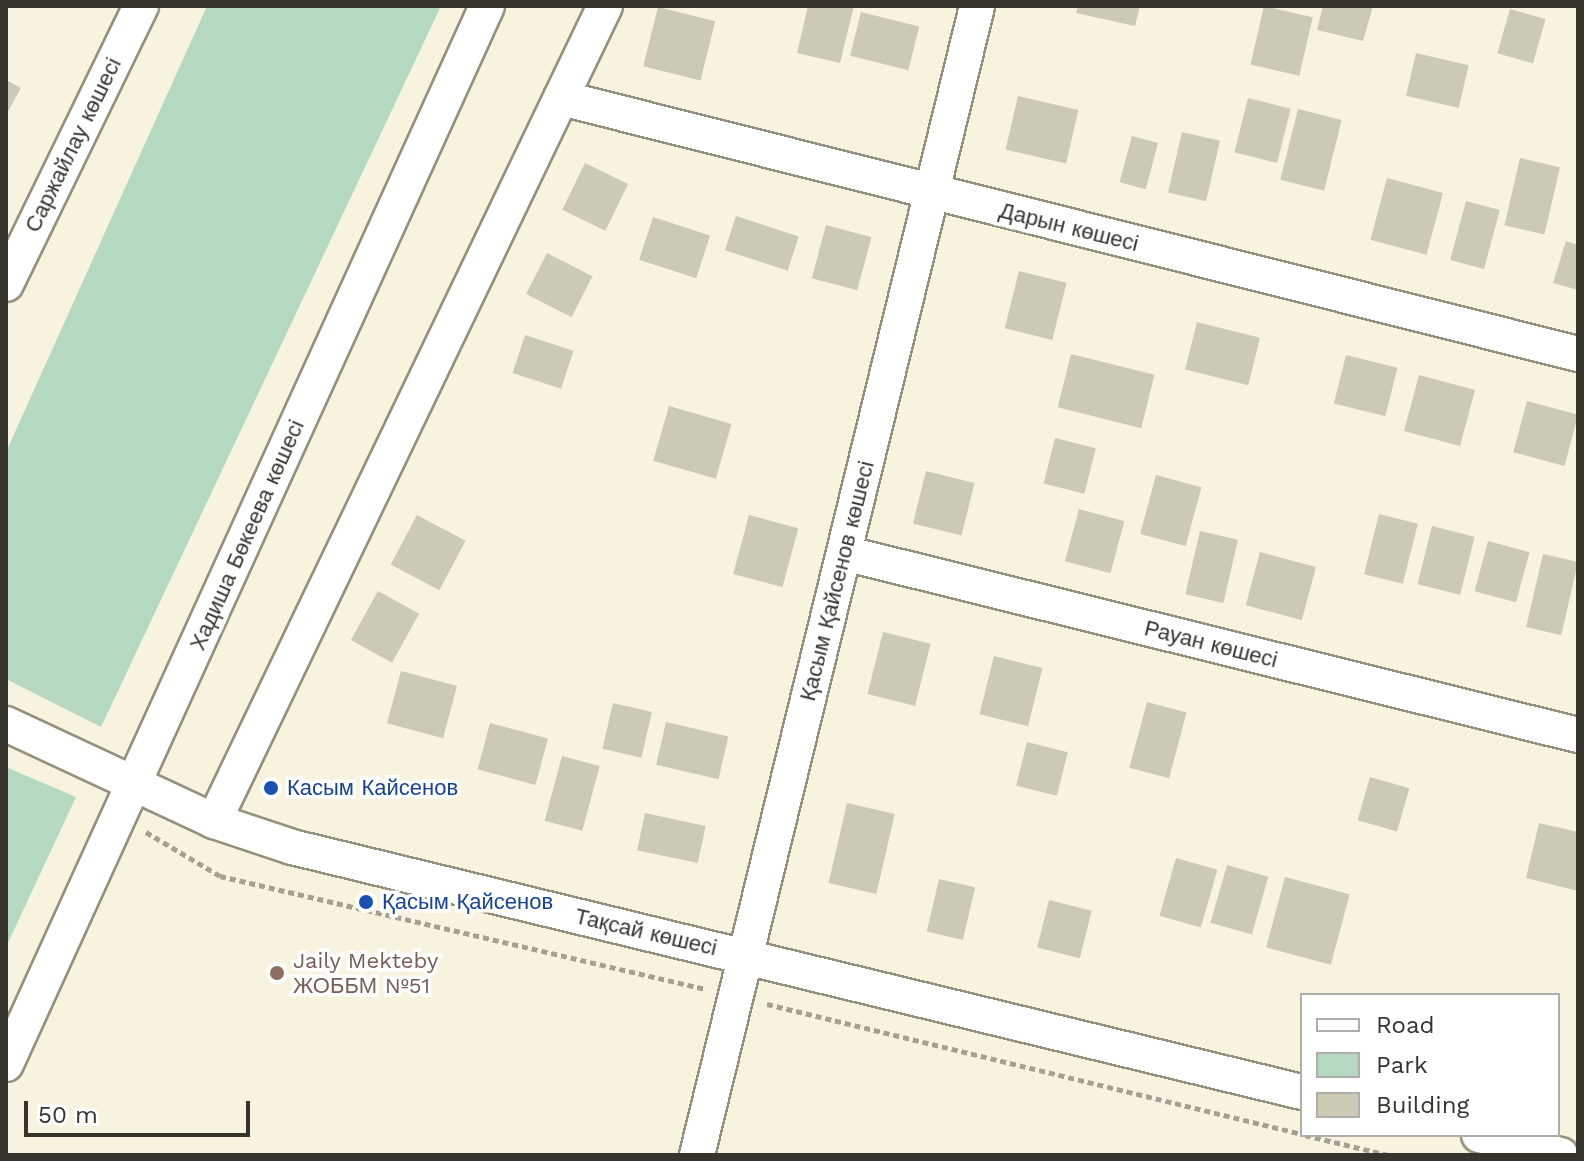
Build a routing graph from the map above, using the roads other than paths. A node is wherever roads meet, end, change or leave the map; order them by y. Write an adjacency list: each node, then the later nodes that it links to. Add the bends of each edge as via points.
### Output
1 (141, 6): 7 (street, Саржайлау көшесі)
2 (487, 6): 12 (street, Хадиша Бөкеева көшесі)
3 (605, 6): 5 (street)
4 (977, 6): 6 (street, Қасым Қайсенов көшесі)
5 (561, 98): 6 (street, Дарын көшесі); 13 (street)
6 (932, 192): 8 (street, Дарын көшесі); 9 (street, Қасым Қайсенов көшесі)
7 (6, 284)
8 (1578, 354)
9 (844, 553): 11 (street, Рауан көшесі); 14 (street, Қасым Қайсенов көшесі)
10 (6, 724): 12 (street, Тақсай көшесі)
11 (1578, 735)
12 (126, 801): 13 (street, Тақсай көшесі); 15 (street, Хадиша Бөкеева көшесі)
13 (214, 821): 14 (street, Тақсай көшесі, via 359,866)
14 (746, 956): 16 (street, Тақсай көшесі); 18 (street, Қасым Қайсенов көшесі)
15 (6, 1064)
16 (1300, 1092)
17 (1487, 1137): 19 (street)
18 (697, 1155)
19 (1561, 1155)

